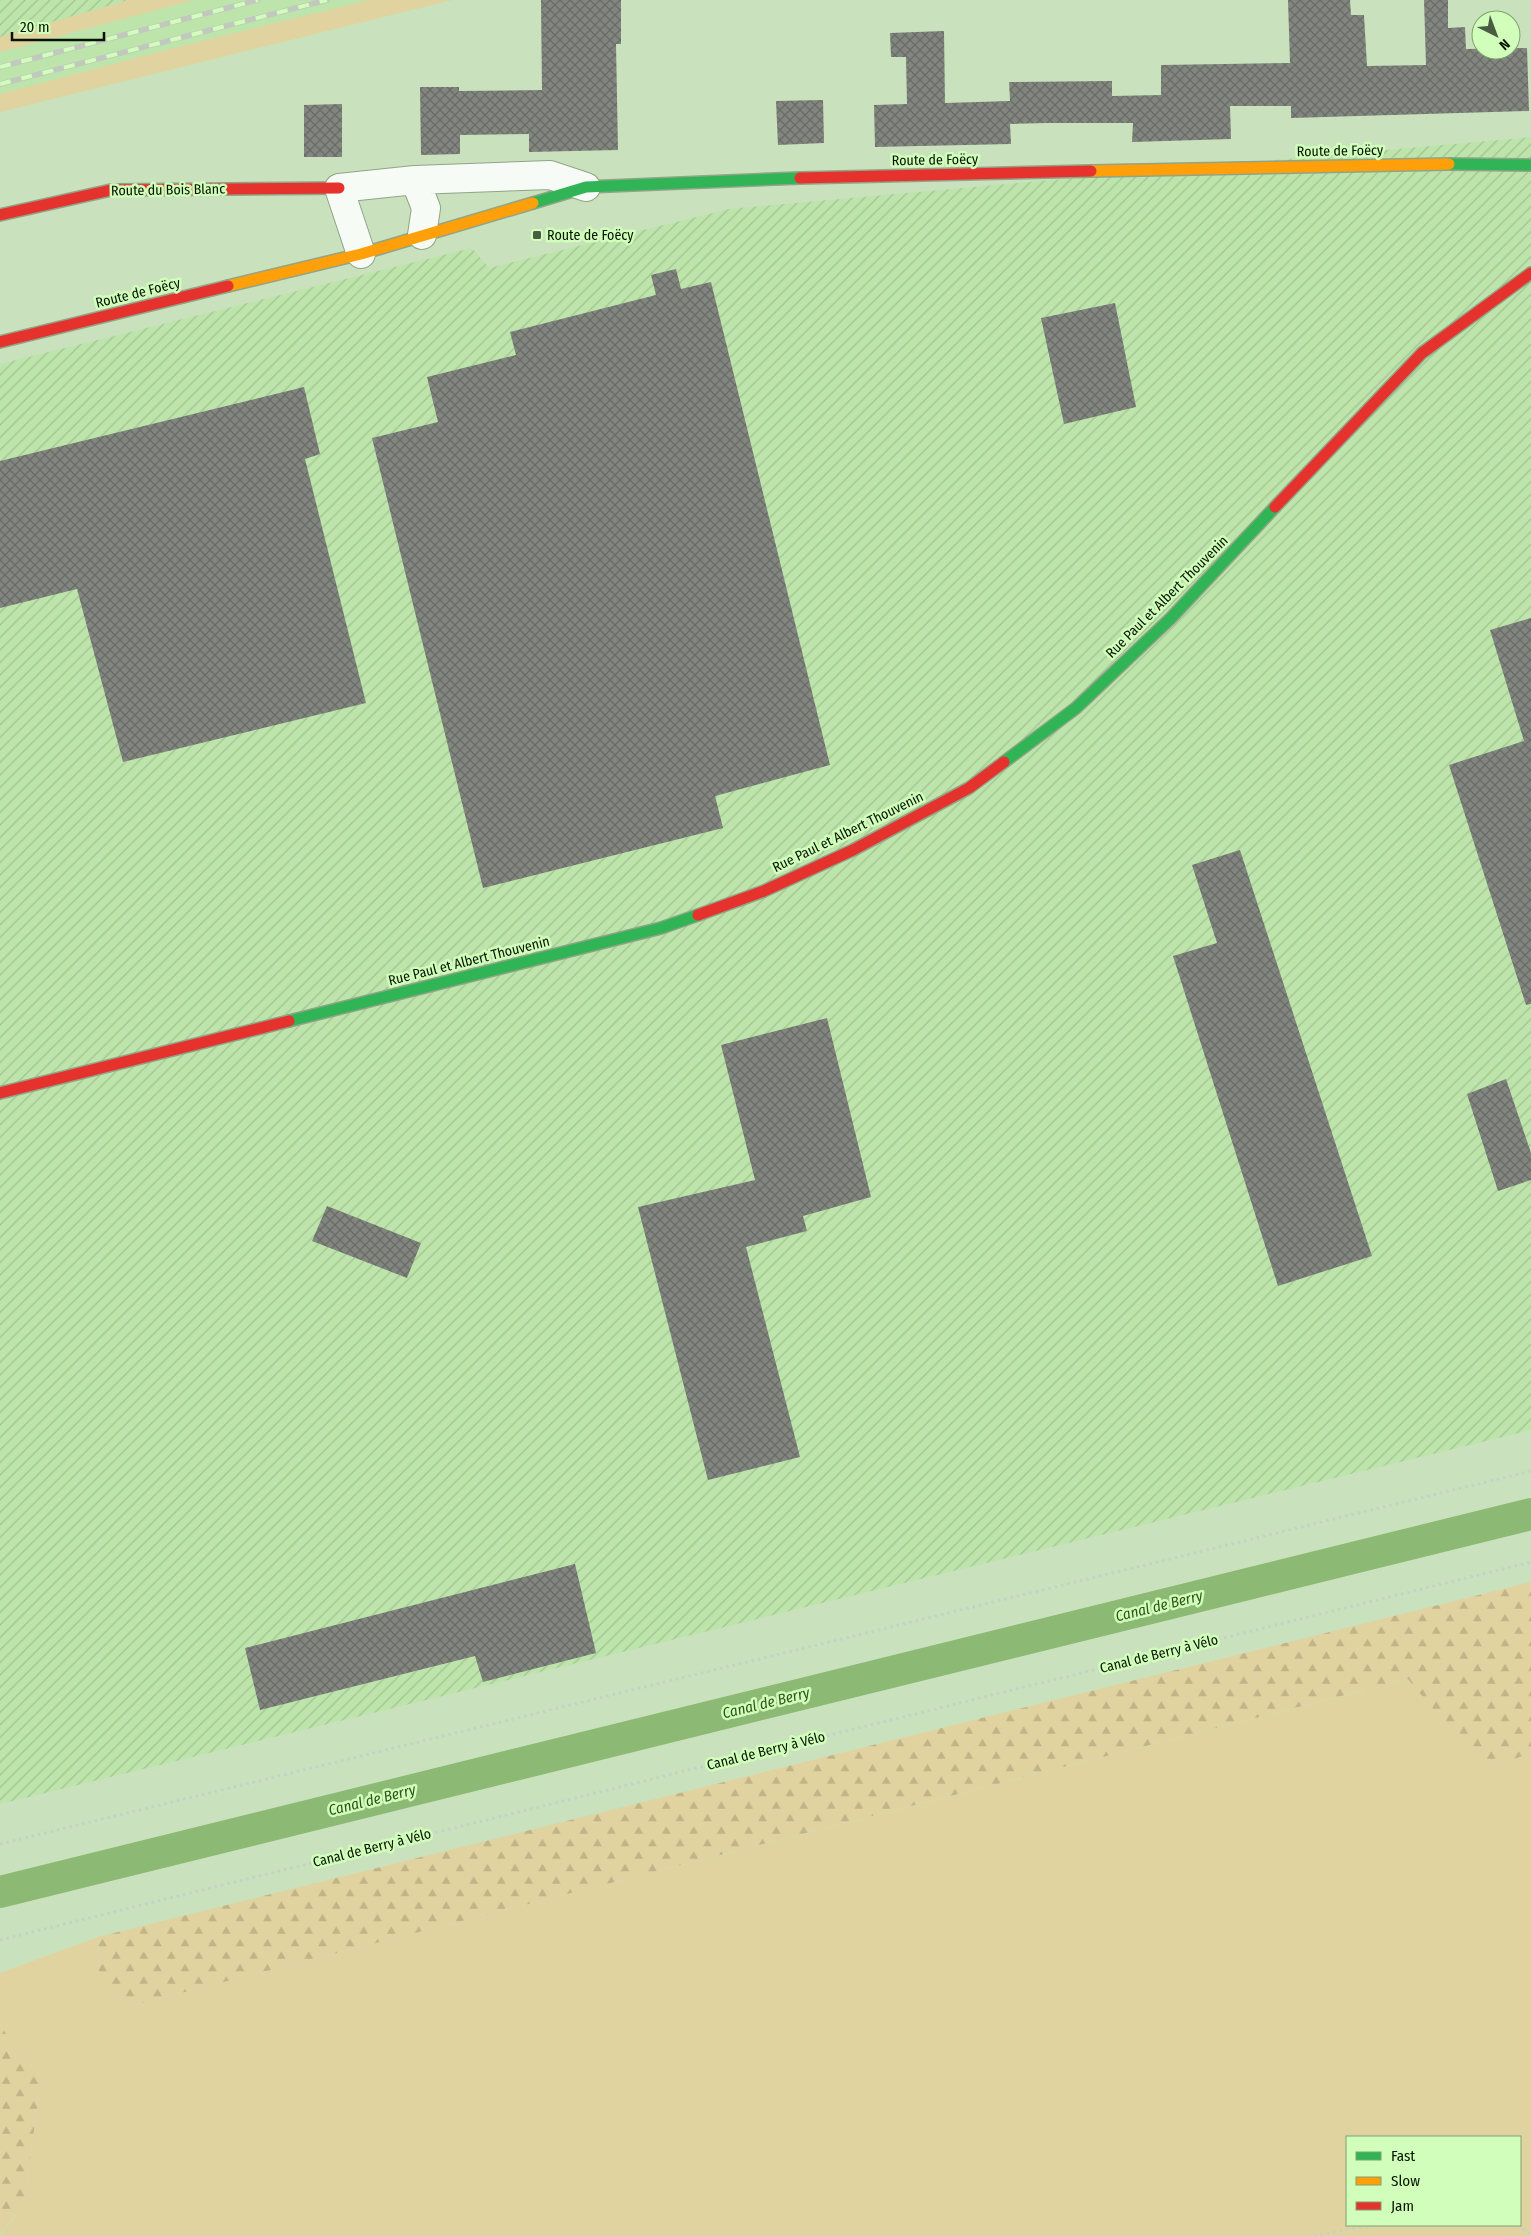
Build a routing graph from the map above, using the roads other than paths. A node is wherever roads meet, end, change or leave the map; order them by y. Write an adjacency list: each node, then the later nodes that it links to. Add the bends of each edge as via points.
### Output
1 (1531, 165): 3 (street, Route de Foëcy, via 1408,164 746,179)
2 (415, 180): 3 (street, Route du Bois Blanc, via 550,175); 4 (street, Route du Bois Blanc); 6 (street, via 426,208)
3 (586, 187): 6 (street, Route de Foëcy)
4 (339, 188): 5 (street, Route du Bois Blanc, via 111,190); 7 (street)
5 (0, 216)
6 (422, 236): 7 (street, Route de Foëcy)
7 (361, 254): 9 (street, Route de Foëcy)
8 (1531, 273): 10 (street, Rue Paul et Albert Thouvenin, via 1422,353 1171,618 1076,708 969,788 854,850 764,891 662,928)
9 (0, 342)
10 (0, 1093)

